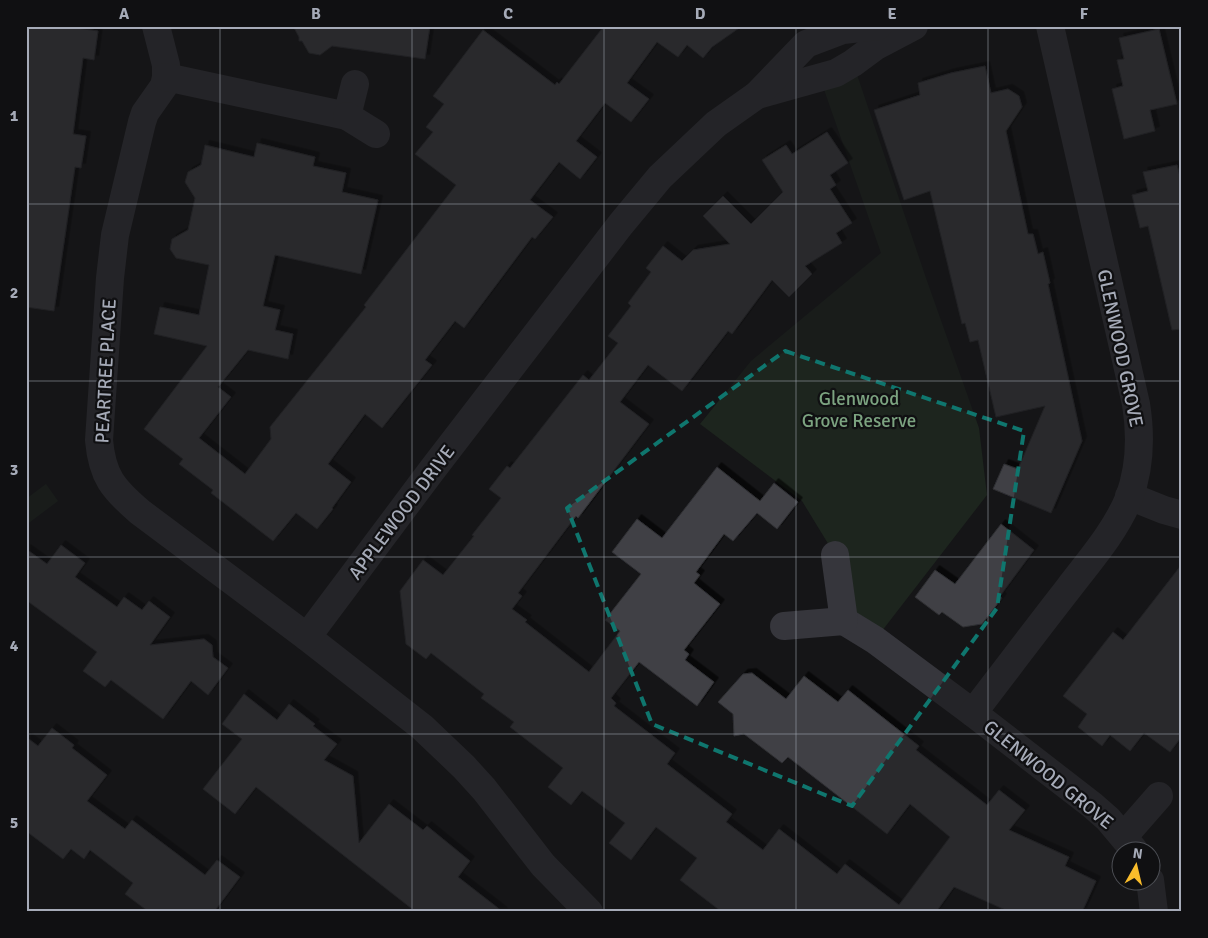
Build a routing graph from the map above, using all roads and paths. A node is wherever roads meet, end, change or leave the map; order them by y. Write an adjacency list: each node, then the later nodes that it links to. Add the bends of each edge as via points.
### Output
1 (156, 26): 5 (street)
2 (878, 26): 7 (street, APPLEWOOD DRIVE, via 843,30 806,44)
3 (914, 26): 7 (street, APPLEWOOD DRIVE, via 836,73)
4 (1050, 26): 10 (street, GLENWOOD GROVE, via 1136,404 1139,445)
5 (166, 77): 8 (street); 15 (street, PEARTREE PLACE, via 142,122 115,235 99,440 102,464 114,487 140,512)
6 (355, 84): 8 (street)
7 (757, 95): 15 (street, APPLEWOOD DRIVE, via 704,134 644,195)
8 (347, 116): 9 (street)
9 (376, 134)
10 (1130, 496): 11 (street); 16 (street, GLENWOOD GROVE, via 1122,515 1103,542)
11 (1182, 515)
12 (835, 555): 13 (street)
13 (844, 621): 14 (street); 16 (street, GLENWOOD GROVE, via 875,640)
14 (784, 626)
15 (307, 637): 21 (street, via 422,727 464,767 543,865)
16 (973, 713): 18 (street, GLENWOOD GROVE, via 1108,819)
17 (1159, 796): 19 (street, GLENWOOD GROVE)
18 (1126, 840)
19 (1132, 840)
20 (1151, 890): 22 (street)
21 (588, 912)
22 (1154, 912)

